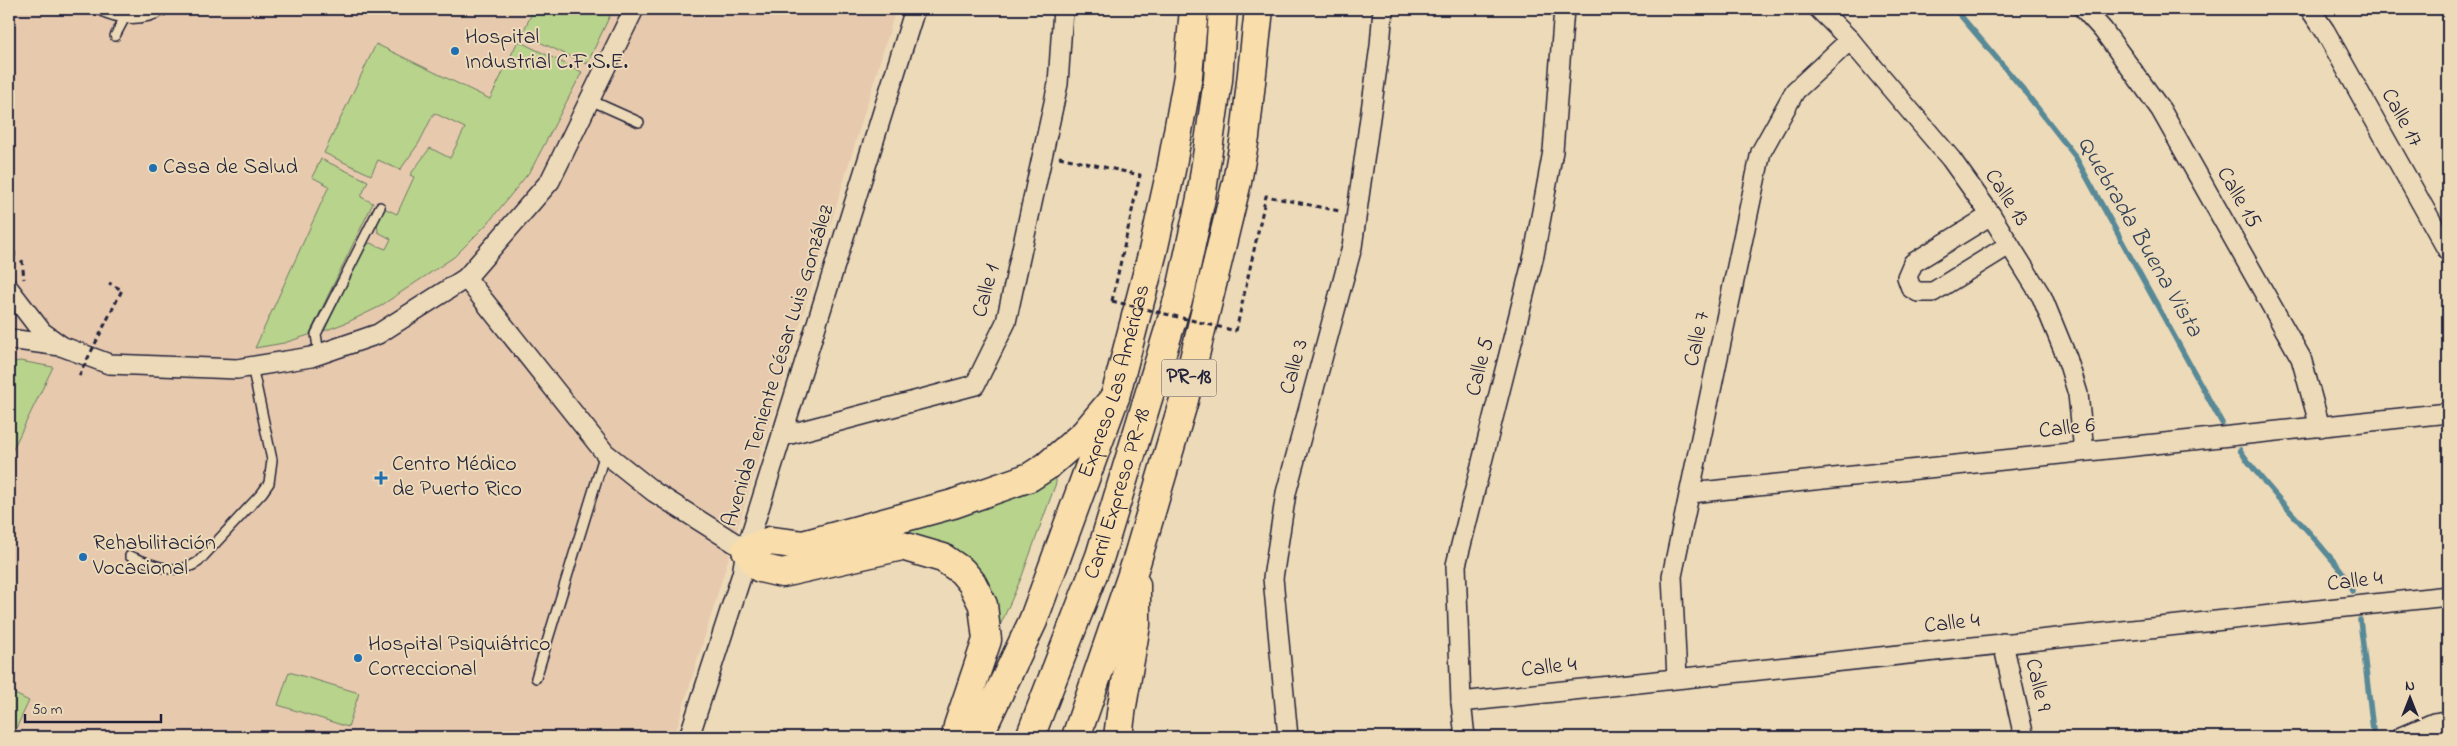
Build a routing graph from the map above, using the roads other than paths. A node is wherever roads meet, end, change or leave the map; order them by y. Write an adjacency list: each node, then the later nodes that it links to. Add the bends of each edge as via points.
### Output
1 (97, 9): 14 (lane)
2 (166, 9): 14 (lane, via 142,18)
3 (634, 9): 17 (street)
4 (915, 9): 32 (street, Avenida Teniente César Luis González)
5 (1063, 9): 32 (street, Calle 1, via 1058,84 1006,322 975,385)
6 (1194, 9): 29 (highway, Expreso Las Américas, via 1188,76 1171,170)
7 (1224, 9): 48 (highway, Carril Expreso PR-18, via 1203,188 1181,290 1100,556)
8 (1259, 9): 38 (highway, PR-18, via 1237,182 1184,400)
9 (1383, 9): 51 (street, Calle 3, via 1352,246 1286,492 1273,578)
10 (1564, 9): 43 (street, Calle 5, via 1552,151 1534,255 1456,565)
11 (1819, 9): 16 (street, Calle 13)
12 (2084, 9): 31 (street, Calle 15, via 2103,30 2160,110 2301,358)
13 (2310, 9): 22 (street, Calle 17)
14 (124, 19): 15 (lane)
15 (115, 36)
16 (1850, 40): 20 (street, Calle 13, via 1950,159); 35 (street, Calle 7, via 1795,91 1761,152)
17 (590, 100): 18 (lane); 23 (street, via 550,181)
18 (639, 122)
19 (380, 206): 27 (lane, via 316,334)
20 (1991, 215): 21 (street, Calle 13); 21 (street, via 1913,263 1907,276 1912,288 1918,292 1933,292)
21 (2009, 245): 33 (street, Calle 13, via 2042,297 2067,358 2078,394)
22 (2448, 251)
23 (466, 278): 27 (street, via 378,334); 34 (street)
24 (9, 289): 26 (street, via 42,332)
25 (9, 339): 26 (street)
26 (61, 346): 28 (street, via 109,364 237,369)
27 (319, 354): 28 (street)
28 (252, 366): 37 (lane, via 272,460 269,483 189,568 164,570)
29 (1115, 397): 36 (highway, via 1085,432 1030,477 953,504 803,545 770,541); 47 (highway, Expreso Las Américas, via 1033,621)
30 (2448, 413): 31 (street, Calle 6)
31 (2320, 427): 33 (street, Calle 6)
32 (783, 436): 36 (street, Avenida Teniente César Luis González)
33 (2084, 451): 35 (street, Calle 6)
34 (605, 454): 36 (street, via 654,492); 41 (lane)
35 (1690, 493): 42 (street, Calle 7, via 1672,576)
36 (746, 550): 45 (street, Avenida Teniente César Luis González, via 742,574); 46 (highway, via 760,568 782,573 902,546 942,558 962,571 983,605 986,640)
37 (130, 556)
38 (1136, 563): 49 (highway, PR-18); 50 (highway, via 1136,625)
39 (2448, 596): 40 (street, Calle 4)
40 (2003, 643): 42 (street, Calle 4); 53 (street, Calle 9)
41 (536, 678)
42 (1677, 678): 43 (street, Calle 4)
43 (1461, 702): 52 (street, Calle 5)
44 (2448, 721): 54 (street, via 2434,723)
45 (689, 737)
46 (956, 737)
47 (978, 737)
48 (1030, 737)
49 (1076, 737)
50 (1118, 737)
51 (1288, 737)
52 (1465, 737)
53 (2024, 737)
54 (2401, 737)

